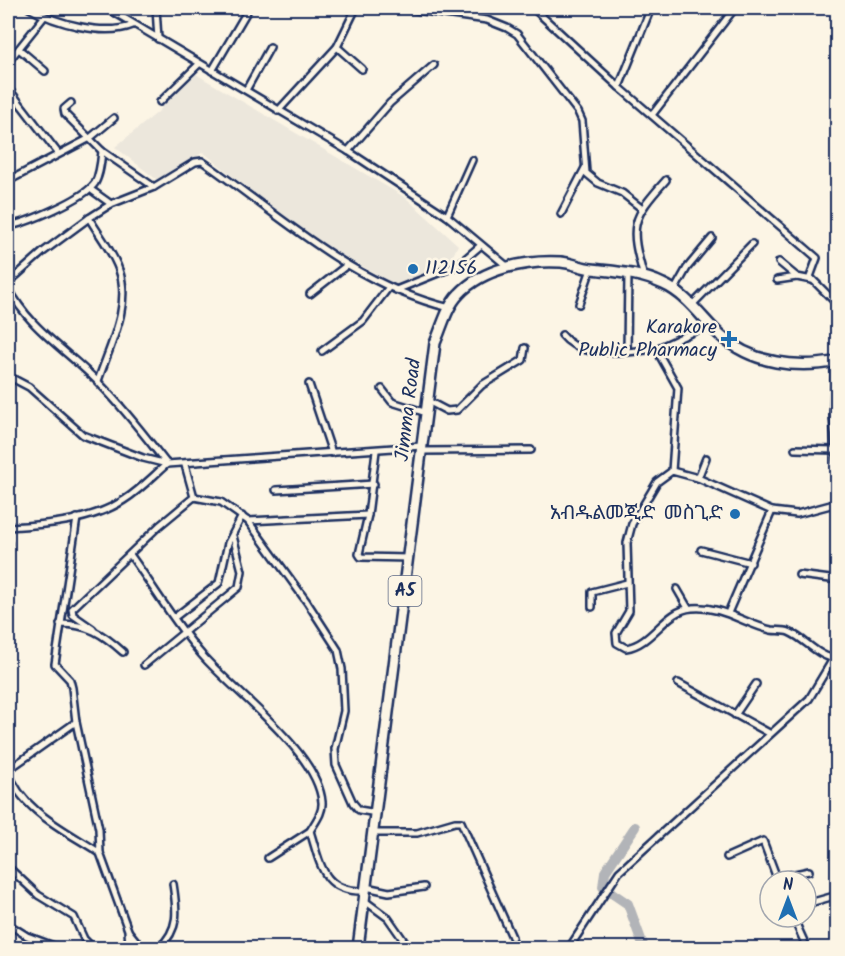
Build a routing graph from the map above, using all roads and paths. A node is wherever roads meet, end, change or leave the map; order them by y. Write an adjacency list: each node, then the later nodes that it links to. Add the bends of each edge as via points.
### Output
1 (28, 8): 10 (street)
2 (107, 8): 11 (street)
3 (156, 8): 12 (street)
4 (249, 8): 21 (street)
5 (356, 8): 13 (street)
6 (402, 8): 35 (street, via 487,20 517,34 578,112)
7 (533, 8): 22 (street)
8 (651, 8): 22 (street)
9 (735, 8): 28 (street)
10 (44, 17): 11 (street, via 114,30); 15 (street)
11 (133, 25): 12 (street)
12 (158, 39): 17 (street)
13 (337, 47): 19 (street); 27 (street)
14 (270, 48): 24 (street)
15 (19, 49): 16 (street); 20 (street)
16 (8, 62)
17 (199, 64): 21 (street); 25 (street)
18 (434, 65): 31 (street, via 390,103)
19 (362, 69)
20 (45, 71)
21 (212, 71): 24 (street)
22 (619, 87): 28 (street)
23 (8, 88): 33 (street)
24 (246, 90): 27 (street)
25 (160, 102)
26 (71, 103): 30 (street, via 63,112)
27 (278, 111): 31 (street)
28 (652, 115): 57 (street, via 817,258 810,275)
29 (114, 118): 30 (street)
30 (90, 138): 32 (street); 33 (street)
31 (348, 151): 43 (street)
32 (102, 152): 38 (street); 39 (street, via 98,175)
33 (58, 153): 37 (street)
34 (472, 160): 43 (street)
35 (585, 168): 41 (street, via 589,178); 42 (street)
36 (666, 180): 41 (street)
37 (8, 181)
38 (154, 187): 40 (street); 50 (street, via 202,161 304,238)
39 (90, 189): 40 (street); 45 (street, via 32,221)
40 (111, 204): 44 (street)
41 (641, 208): 55 (street, via 635,222 635,247)
42 (561, 214)
43 (447, 216): 48 (street)
44 (89, 218): 58 (street, via 43,252); 75 (street, via 115,260 124,291)
45 (8, 226)
46 (712, 238): 61 (street)
47 (752, 244): 65 (street)
48 (480, 246): 51 (street); 60 (street, via 452,268)
49 (779, 262): 54 (street)
50 (347, 265): 59 (street); 62 (street)
51 (508, 267): 52 (highway, Jimma Road / A5, via 562,262); 66 (highway, Jimma Road / A5, via 471,284)
52 (591, 269): 53 (highway, Jimma Road / A5); 63 (street)
53 (628, 272): 55 (highway, Jimma Road / A5); 72 (street)
54 (797, 277): 56 (street); 57 (street)
55 (644, 278): 61 (highway, Jimma Road / A5)
56 (777, 280)
57 (812, 280): 64 (street)
58 (8, 285): 75 (street, via 18,308 30,322)
59 (388, 287): 60 (street); 71 (street, via 363,321)
60 (396, 290): 66 (street, via 425,303)
61 (674, 291): 65 (highway, Jimma Road / A5)
62 (309, 294)
63 (579, 304)
64 (837, 304)
65 (692, 305): 67 (highway, Jimma Road / A5)
66 (450, 308): 78 (highway, Jimma Road / A5, via 435,343)
67 (710, 324): 70 (street); 73 (highway, Jimma Road / A5, via 730,343 766,360 812,366)
68 (562, 335): 72 (street, via 584,350)
69 (525, 348): 78 (street, via 523,360 482,385 457,410 447,411)
70 (656, 349): 72 (street); 89 (street, via 678,388)
71 (322, 351)
72 (627, 352)
73 (836, 362): 83 (street)
74 (8, 376): 87 (street, via 29,387 83,435)
75 (98, 381): 87 (street)
76 (309, 384): 85 (street)
77 (382, 389): 79 (street, via 392,402)
78 (428, 401): 79 (highway, Jimma Road / A5)
79 (426, 413): 80 (highway, Jimma Road / A5)
80 (422, 449): 82 (street); 84 (street); 107 (highway, Jimma Road / A5)
81 (795, 449): 83 (street)
82 (531, 450)
83 (834, 450): 91 (street)
84 (376, 451): 85 (street); 92 (street)
85 (332, 453): 88 (street)
86 (706, 458): 90 (street)
87 (167, 464): 88 (street); 99 (street, via 124,500)
88 (185, 465): 94 (street)
89 (672, 471): 90 (street); 111 (street, via 657,482 632,524 627,543)
90 (698, 478): 96 (street)
91 (837, 480)
92 (374, 484): 93 (street); 97 (street)
93 (276, 490)
94 (194, 497): 98 (street, via 221,502); 106 (street)
95 (837, 503): 96 (street, via 797,514)
96 (772, 511): 108 (street)
97 (369, 515): 100 (street); 107 (street, via 359,551 362,557)
98 (242, 516): 100 (street); 102 (street)
99 (77, 518): 101 (street); 117 (street)
100 (248, 521): 130 (street, via 338,650 344,703 335,749 336,765 353,803 359,810)
101 (8, 526)
102 (233, 536): 116 (street, via 226,547 219,583); 119 (street, via 243,571 242,582)
103 (8, 543): 105 (street)
104 (701, 549): 108 (street)
105 (8, 550)
106 (130, 556): 116 (street); 118 (street, via 72,609)
107 (409, 558): 130 (highway, Jimma Road / A5)
108 (751, 563): 115 (street)
109 (799, 575): 110 (street)
110 (837, 580)
111 (627, 582): 113 (street, via 592,592); 114 (street, via 629,611 615,636 623,648 636,645 670,617)
112 (677, 589): 114 (street)
113 (592, 607)
114 (688, 608): 115 (street)
115 (728, 613): 121 (street, via 770,630 788,632)
116 (175, 617): 119 (street)
117 (60, 624): 118 (street); 126 (street, via 55,664 70,680)
118 (93, 629): 120 (street)
119 (183, 633): 122 (street); 131 (street, via 217,672 280,729 307,767 322,800 321,812)
120 (123, 652)
121 (835, 659): 127 (street, via 808,699)
122 (144, 664)
123 (678, 683): 125 (street)
124 (756, 684): 125 (street)
125 (735, 714): 127 (street)
126 (76, 722): 128 (street); 133 (street, via 99,829)
127 (769, 733): 154 (street, via 619,872)
128 (8, 770): 129 (street)
129 (10, 784): 133 (street, via 27,804)
130 (377, 813): 132 (highway, Jimma Road / A5)
131 (310, 831): 135 (street); 140 (street, via 322,866 333,883 349,892)
132 (375, 834): 140 (highway, Jimma Road / A5); 146 (street, via 417,834 461,822)
133 (100, 853): 145 (street)
134 (727, 857): 137 (street, via 763,841)
135 (268, 858)
136 (8, 867): 148 (street, via 38,895 74,917)
137 (774, 869)
138 (173, 884): 151 (street, via 175,927 170,939)
139 (424, 887): 140 (street)
140 (366, 893): 152 (highway, Jimma Road / A5); 153 (street)
141 (837, 895): 142 (street)
142 (818, 901)
143 (8, 924): 147 (street)
144 (798, 929): 155 (street)
145 (128, 930): 149 (street); 150 (street)
146 (512, 937)
147 (59, 948)
148 (93, 948)
149 (129, 948)
150 (142, 948)
151 (159, 948)
152 (358, 948)
153 (409, 948)
154 (569, 948)
155 (807, 948)

